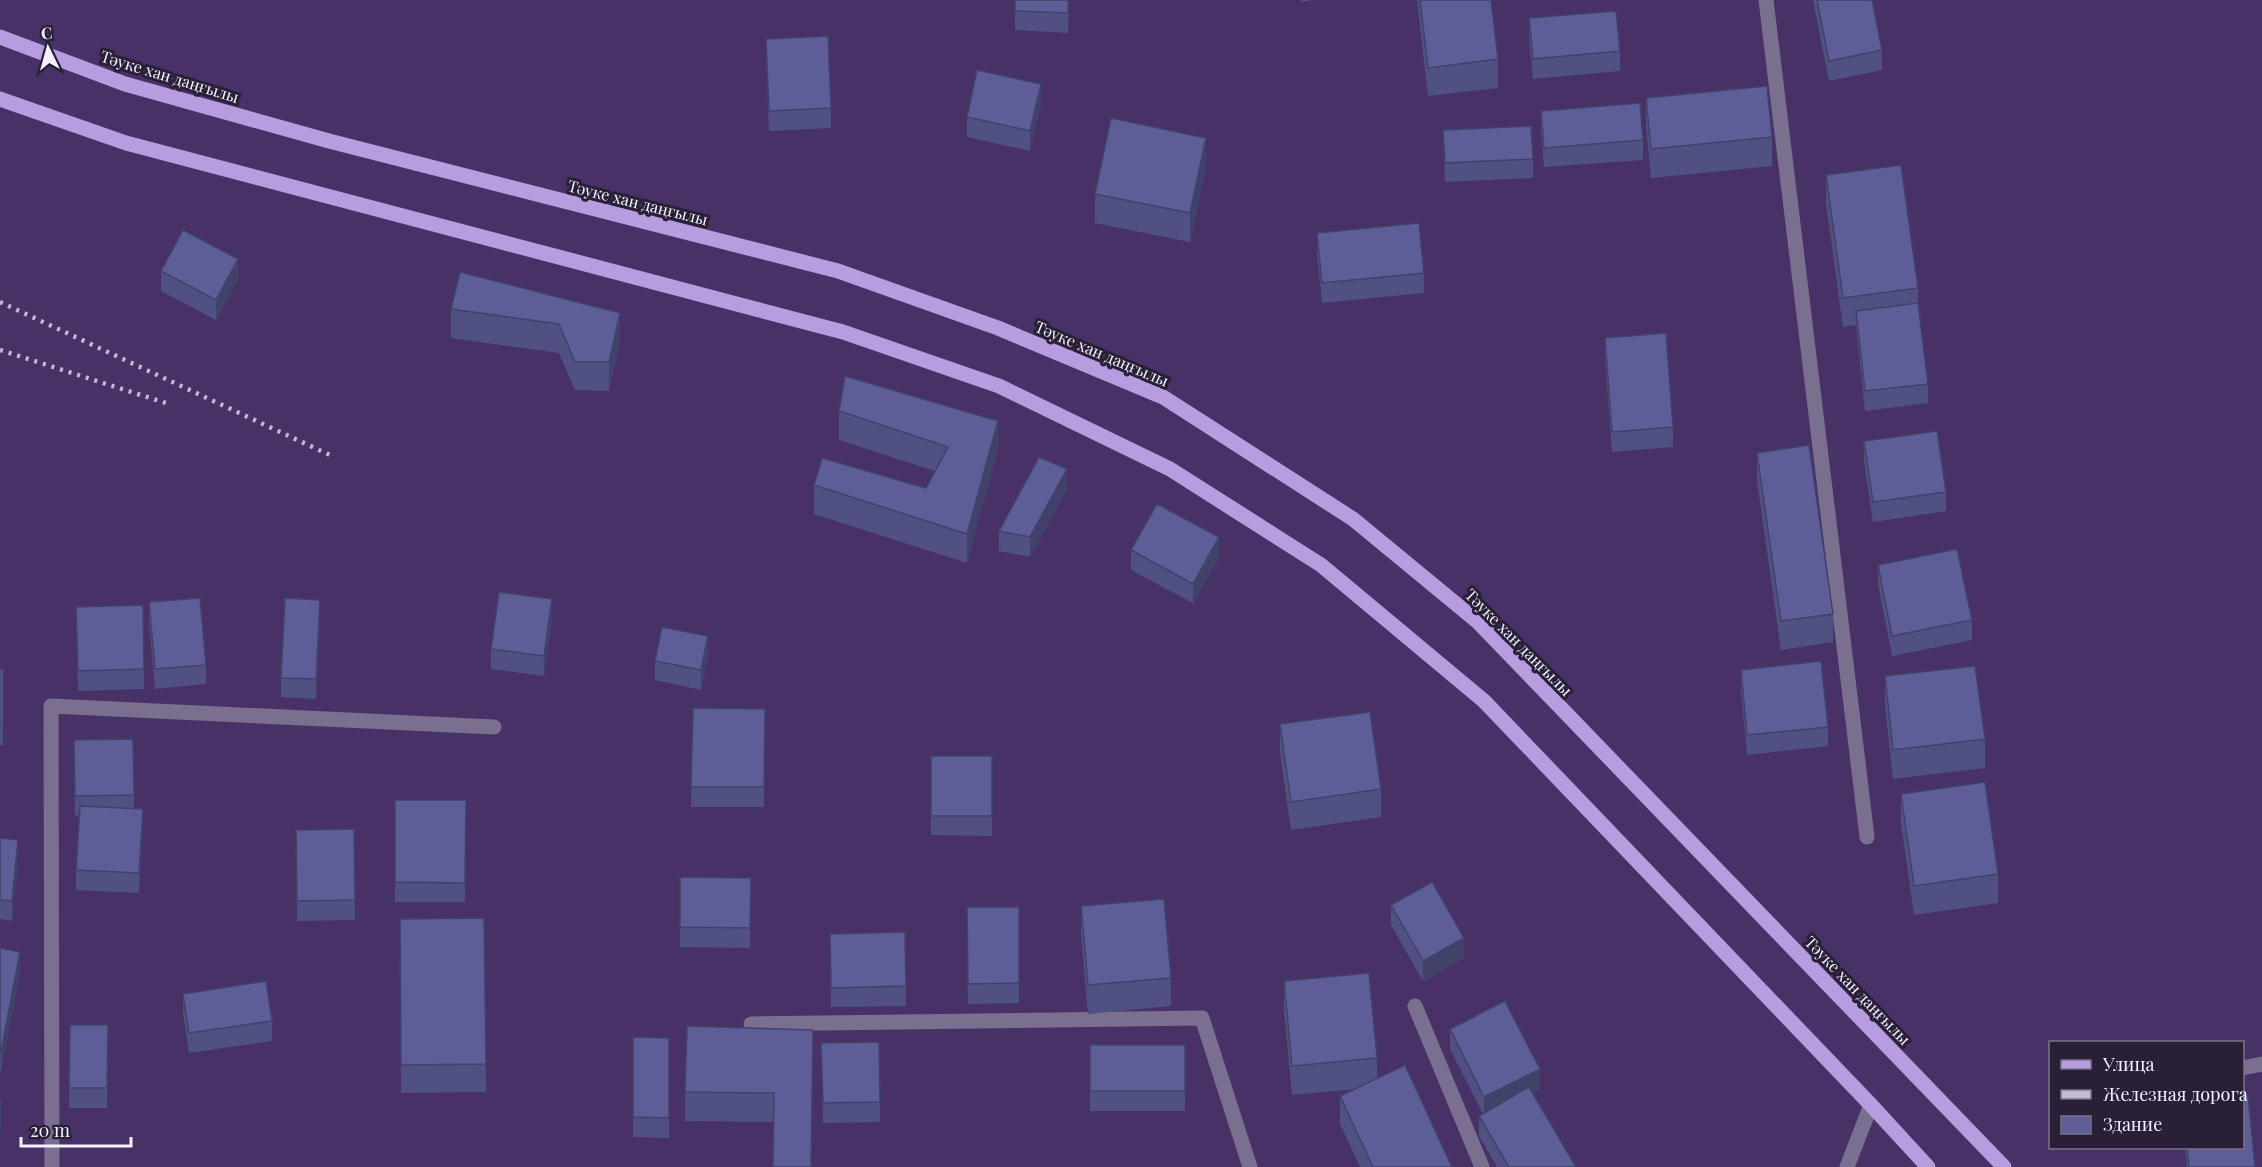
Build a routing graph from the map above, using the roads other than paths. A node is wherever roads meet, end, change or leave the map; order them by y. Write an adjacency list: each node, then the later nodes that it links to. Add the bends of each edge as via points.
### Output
1 (1766, 0): 5 (street)
2 (0, 37): 16 (main road, Тәуке хан даңғылы, via 125,84 306,135 838,272 999,328 1163,397 1353,519 1478,622)
3 (0, 99): 10 (main road, via 126,143 843,332 999,386 1170,468 1321,565 1484,701)
4 (494, 728): 11 (street, via 51,706)
5 (1867, 837)
6 (1415, 1006): 13 (street)
7 (751, 1024): 12 (street, via 1202,1018)
8 (2262, 1064): 9 (street)
9 (2244, 1068)
10 (1871, 1105): 14 (street); 15 (main road)
11 (52, 1167)
12 (1250, 1167)
13 (1482, 1167)
14 (1847, 1167)
15 (1928, 1167)
16 (2004, 1167)

